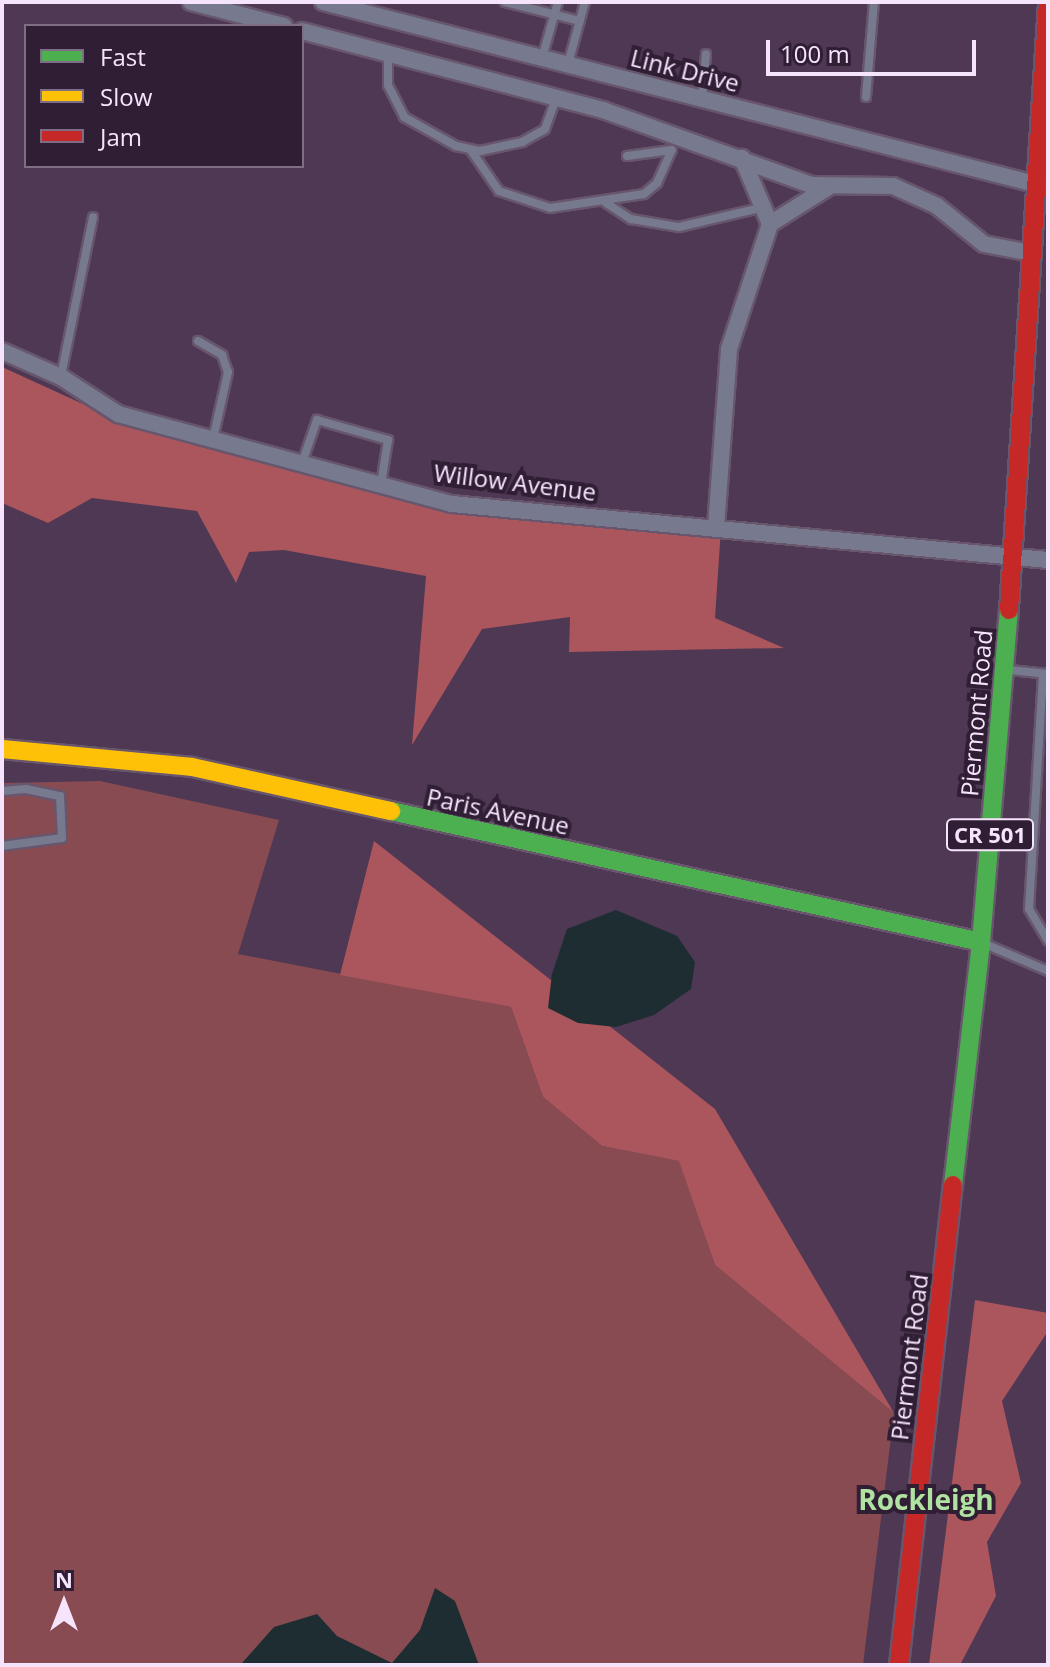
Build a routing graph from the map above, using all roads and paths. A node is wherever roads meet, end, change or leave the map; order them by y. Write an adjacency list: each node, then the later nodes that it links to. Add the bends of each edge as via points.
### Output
1 (191, 2): 10 (street)
2 (505, 2): 8 (lane)
3 (558, 2): 8 (lane)
4 (585, 2): 9 (lane)
5 (874, 2): 17 (lane)
6 (1048, 2): 23 (main road, Piermont Road / CR 501)
7 (331, 3): 14 (street, Link Drive)
8 (554, 15): 9 (lane); 14 (lane)
9 (580, 21): 15 (lane)
10 (276, 24)
11 (304, 32): 12 (street)
12 (388, 53): 16 (street); 20 (lane, via 388,85 404,117 439,140)
13 (706, 54): 18 (lane)
14 (542, 58): 15 (street, Link Drive)
15 (568, 64): 18 (street, Link Drive)
16 (556, 97): 19 (street); 20 (lane, via 545,129 504,148)
17 (866, 97)
18 (702, 99): 23 (street, Link Drive)
19 (676, 144): 21 (lane, via 666,155); 22 (street); 25 (lane, via 651,190)
20 (470, 149): 25 (lane, via 489,184 512,198 550,208)
21 (627, 156)
22 (742, 158): 24 (street, via 797,181); 26 (street)
23 (1035, 184): 29 (main road, Piermont Road / CR 501)
24 (830, 186): 28 (street); 29 (street, via 893,186 937,206 984,244)
25 (606, 203): 26 (lane, via 631,219 679,227)
26 (764, 207): 28 (street)
27 (93, 217): 32 (lane)
28 (770, 224): 36 (street, via 729,349)
29 (1031, 253): 37 (main road, Piermont Road / CR 501)
30 (198, 341): 33 (lane, via 222,355 228,372)
31 (2, 351): 32 (street, Willow Avenue)
32 (61, 377): 33 (street, Willow Avenue, via 118,414)
33 (213, 439): 34 (street, Willow Avenue)
34 (302, 463): 35 (street, Willow Avenue); 35 (lane, via 314,422 331,424 388,440)
35 (381, 484): 36 (street, Willow Avenue, via 452,504)
36 (716, 527): 37 (street, Willow Avenue)
37 (1012, 556): 38 (street, Willow Avenue); 39 (main road, Piermont Road / CR 501)
38 (1048, 560)
39 (1005, 670): 40 (lane); 45 (main road, Piermont Road / CR 501)
40 (1046, 674): 44 (lane, via 1029,909)
41 (2, 749): 45 (main road, Paris Avenue, via 192,767)
42 (2, 791): 43 (lane, via 26,789 60,796 62,838)
43 (2, 846)
44 (1048, 941)
45 (981, 942): 46 (lane); 47 (main road, Piermont Road / CR 501)
46 (1048, 971)
47 (899, 1665)

